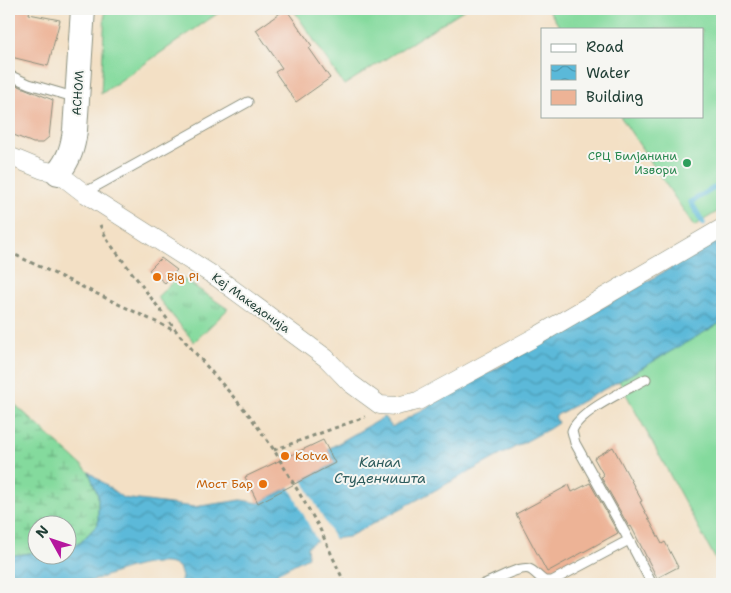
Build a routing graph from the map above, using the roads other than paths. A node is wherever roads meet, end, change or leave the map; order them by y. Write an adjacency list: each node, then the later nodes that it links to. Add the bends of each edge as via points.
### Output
1 (83, 9): 3 (street, АСНОМ)
2 (9, 75): 3 (lane)
3 (77, 98): 6 (street, АСНОМ, via 73,147)
4 (248, 102): 7 (lane)
5 (9, 156): 6 (street, Кеј Македонија)
6 (58, 173): 7 (street, Кеј Македонија)
7 (84, 193): 8 (street, Кеј Македонија, via 256,305 326,358 350,383 388,406 418,401)
8 (722, 228)
9 (646, 379): 10 (lane, via 588,412 572,431 575,443)
10 (629, 540): 11 (lane, via 548,582 524,568); 12 (lane)
11 (484, 584)
12 (652, 584)

